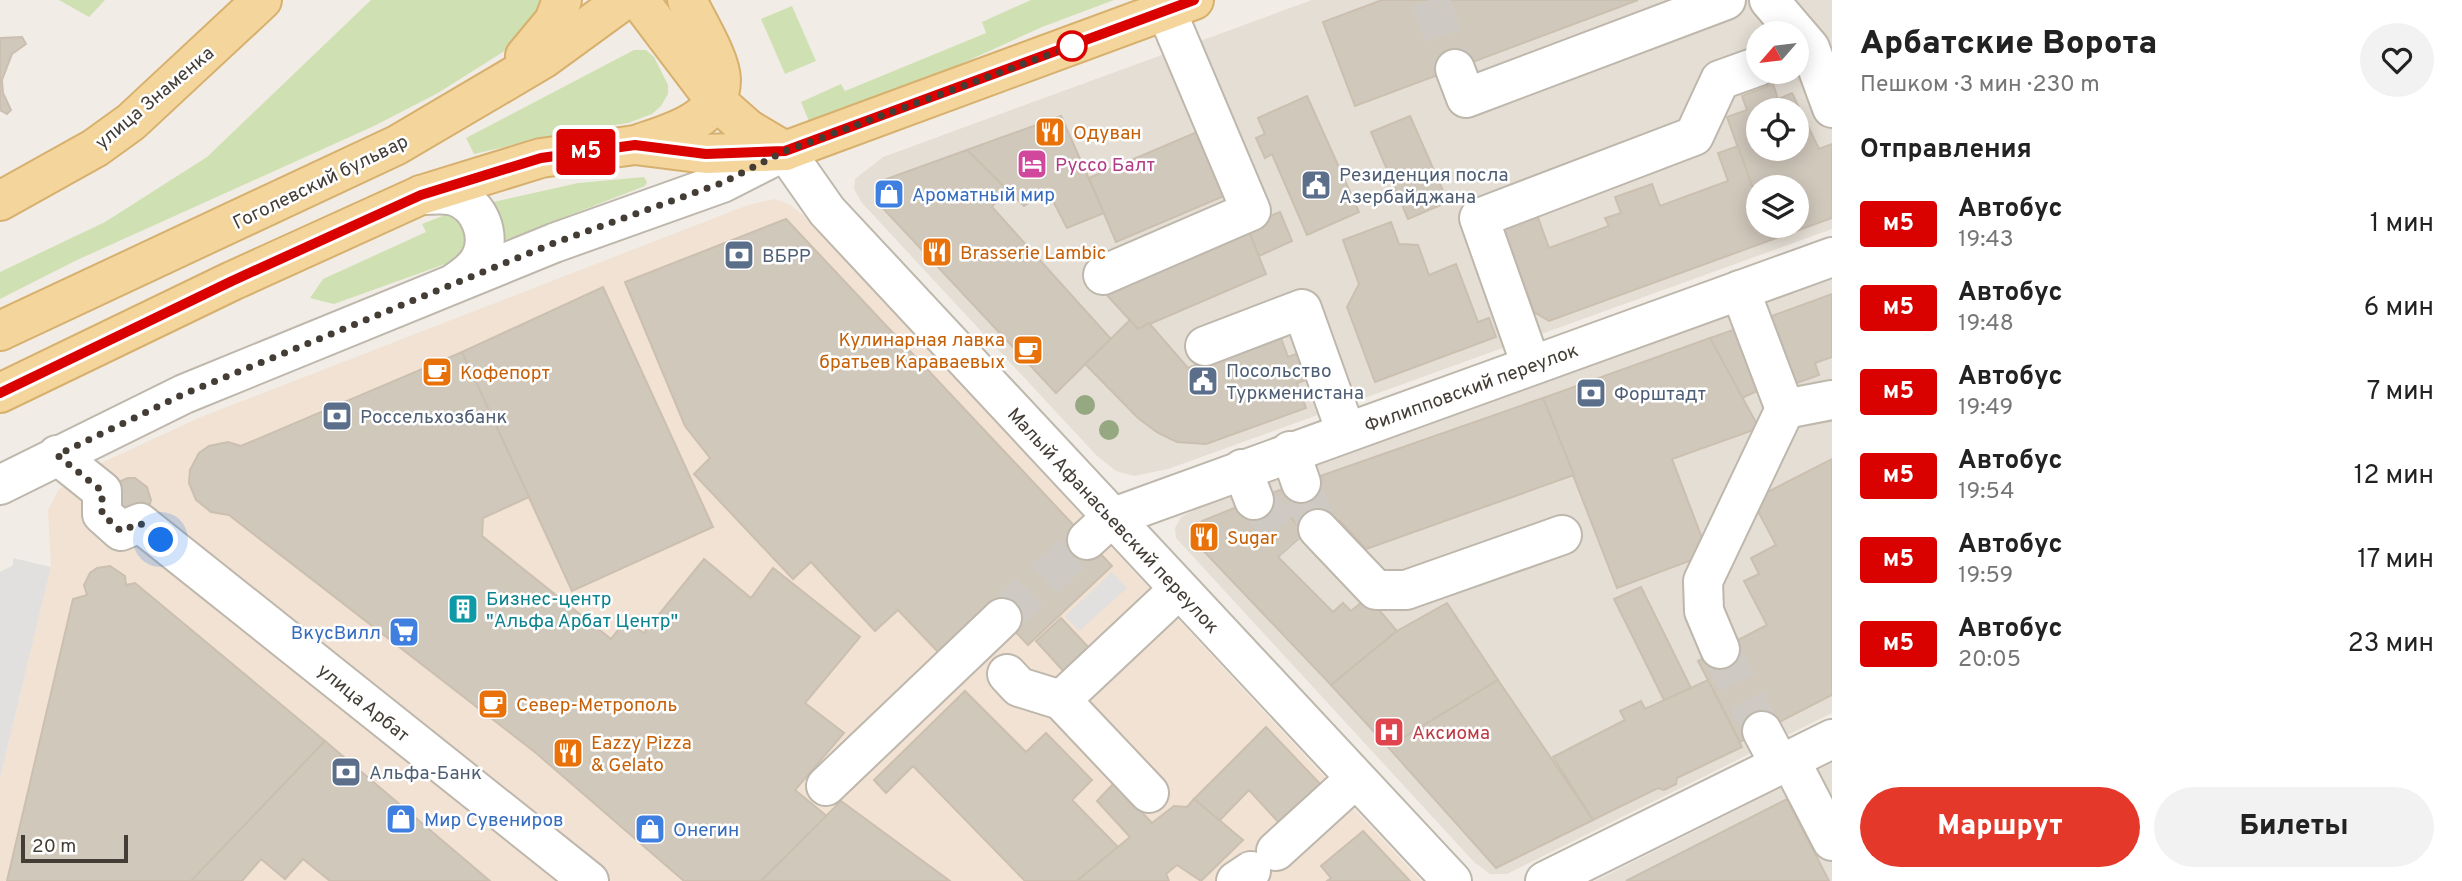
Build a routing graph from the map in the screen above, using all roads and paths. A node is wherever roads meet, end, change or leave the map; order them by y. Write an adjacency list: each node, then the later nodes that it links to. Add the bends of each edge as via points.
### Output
1 (562, 0): 12 (main road, via 554,21 532,50)
2 (624, 0): 12 (main road, Гоголевский бульвар)
3 (639, 0): 13 (main road)
4 (687, 0): 13 (main road, via 721,78)
5 (1726, 0): 10 (street, via 1466,98)
6 (1769, 0): 9 (street)
7 (261, 2): 18 (main road, улица Знаменка, via 131,122 95,148)
8 (1180, 5): 16 (main road); 20 (street, via 1251,211)
9 (1813, 47): 14 (street)
10 (1455, 69)
11 (1746, 71): 25 (street, via 1720,80 1693,136 1479,218)
12 (483, 96): 23 (main road, Гоголевский бульвар, via 397,145)
13 (715, 99): 15 (main road, via 693,122); 16 (main road, via 748,128)
14 (1832, 108)
15 (635, 145): 16 (main road, via 706,154); 17 (main road, via 541,158)
16 (785, 151): 21 (street, via 722,183); 32 (street, Малый Афанасьевский переулок, via 827,211)
17 (421, 195): 21 (street, via 456,196 471,206 481,222 486,239 480,259); 26 (main road)
18 (0, 201)
19 (1832, 257): 22 (street, Филипповский переулок)
20 (1103, 275)
21 (451, 285): 30 (street, via 184,394)
22 (1740, 290): 25 (street, Филипповский переулок); 28 (street)
23 (0, 331)
24 (1205, 346): 29 (street, via 1302,309)
25 (1531, 365): 29 (street, Филипповский переулок)
26 (0, 393)
27 (1832, 400): 28 (street)
28 (1784, 409): 37 (street, via 1703,581 1704,611)
29 (1318, 456): 32 (street, Филипповский переулок, via 1248,485)
30 (69, 465): 31 (street); 48 (street, улица Арбат, via 102,491 102,514 121,531 140,523)
31 (0, 485)
32 (1099, 529): 34 (street, Малый Афанасьевский переулок)
33 (1562, 535): 35 (street, via 1406,590 1377,590 1306,536)
34 (1178, 590): 39 (street); 43 (street, Малый Афанасьевский переулок)
35 (1347, 596)
36 (1002, 618): 44 (street)
37 (1720, 649)
38 (1007, 674): 39 (street, via 1019,687)
39 (1061, 700): 45 (street)
40 (1762, 731): 42 (street)
41 (1832, 739): 42 (street)
42 (1785, 763): 46 (street); 50 (street)
43 (1355, 779): 47 (street); 49 (street, Малый Афанасьевский переулок)
44 (826, 786)
45 (1149, 793)
46 (1832, 841)
47 (1254, 868)
48 (589, 881)
49 (1452, 881)
50 (1545, 881)

